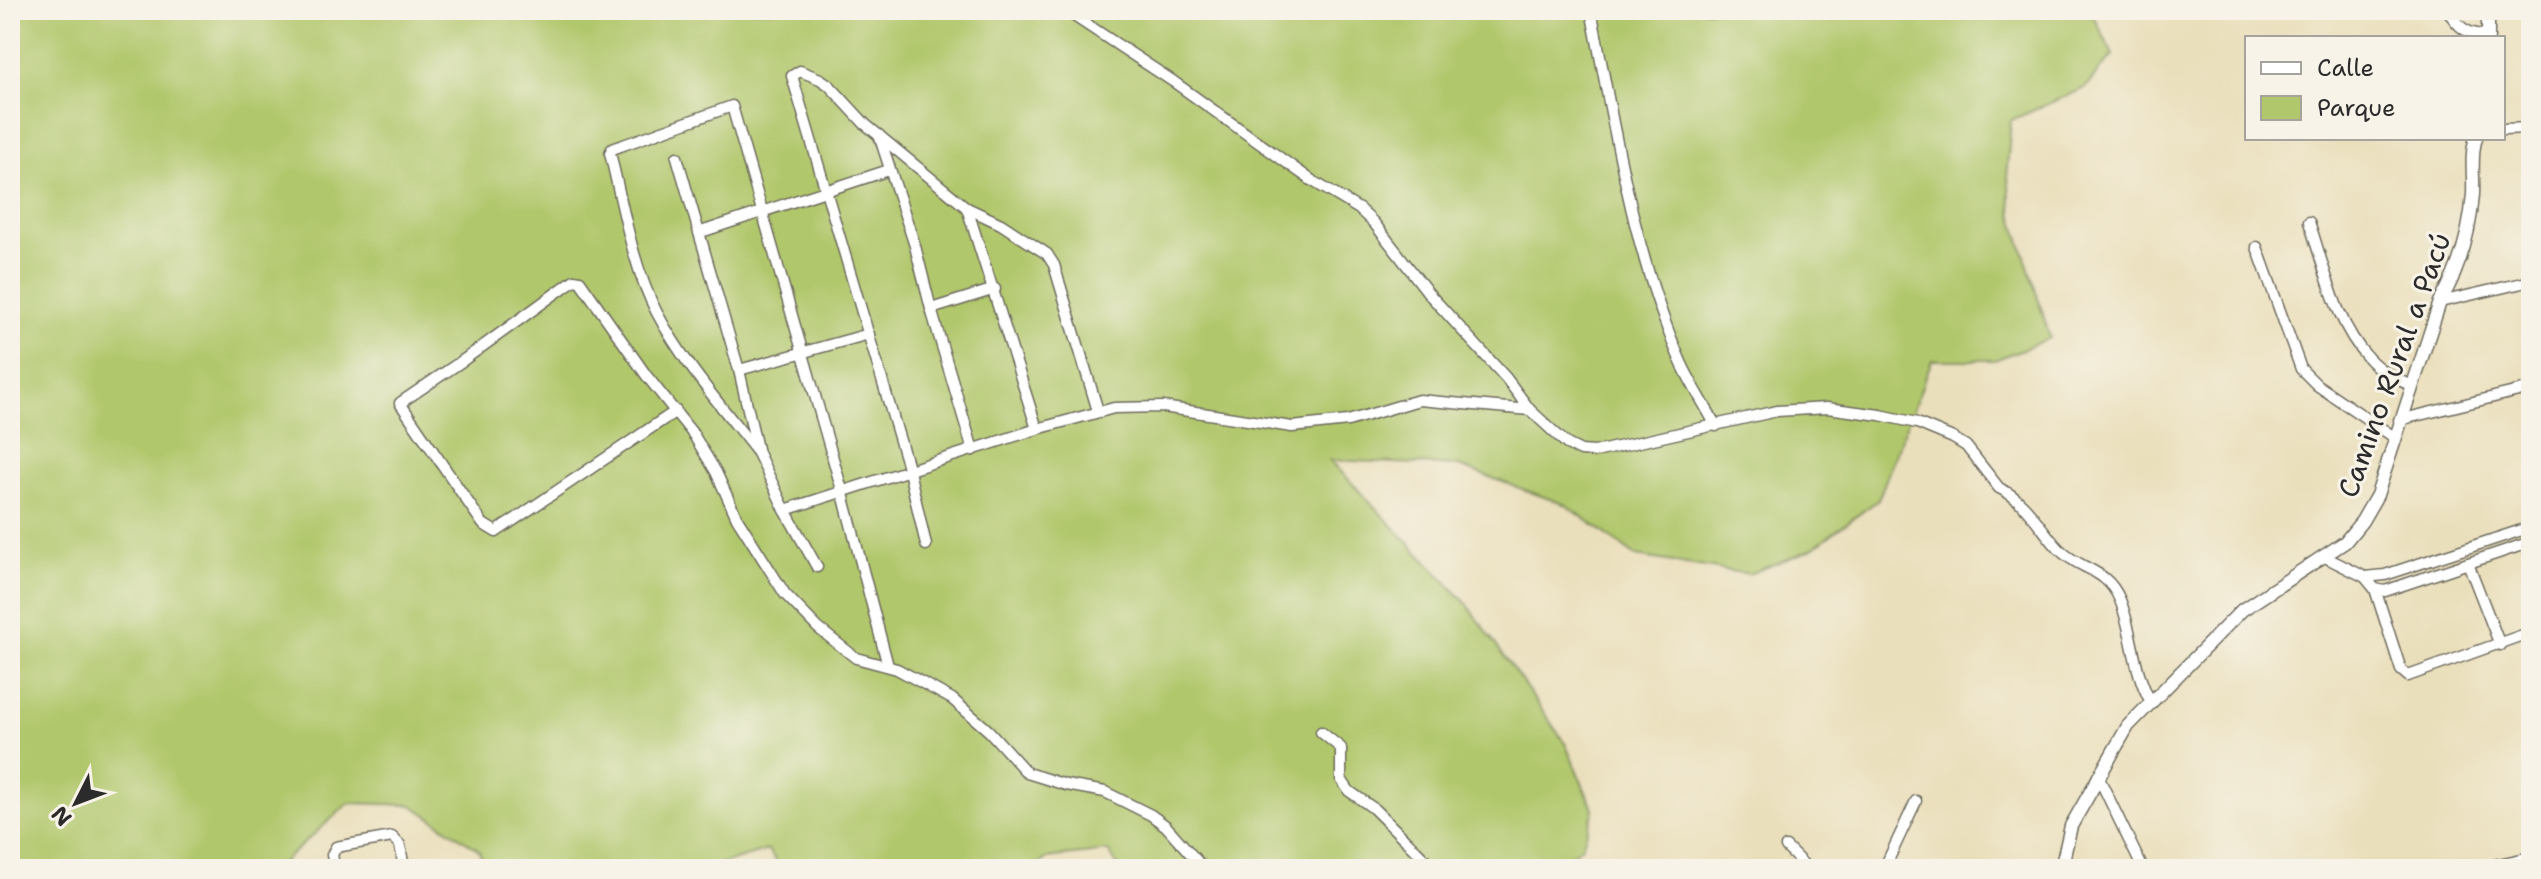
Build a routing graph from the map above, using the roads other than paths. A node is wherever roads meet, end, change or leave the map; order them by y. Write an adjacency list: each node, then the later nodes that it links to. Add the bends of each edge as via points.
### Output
1 (1065, 10): 27 (street, via 1359,209)
2 (1591, 10): 31 (street, via 1629,201 1663,316)
3 (2448, 10): 5 (street, via 2456,25)
4 (2488, 10): 5 (street)
5 (2488, 36)
6 (2531, 128): 7 (street)
7 (2505, 129)
8 (879, 135): 11 (street); 12 (street, via 820,79 800,71 792,76); 13 (street)
9 (2476, 140): 20 (street, Camino Rural a Pacú, via 2468,235)
10 (677, 157): 16 (street)
11 (889, 170): 12 (street); 21 (street)
12 (826, 190): 14 (street); 22 (street)
13 (967, 208): 19 (street); 29 (street, via 1047,254)
14 (764, 211): 16 (street); 23 (street); 35 (street, via 732,106 610,153 656,310 681,353)
15 (2309, 222): 25 (street, via 2348,333 2370,361)
16 (701, 232): 24 (street)
17 (2257, 247): 33 (street, via 2301,369)
18 (2531, 281): 20 (street)
19 (995, 289): 21 (street); 32 (street)
20 (2440, 302): 25 (street, Camino Rural a Pacú)
21 (931, 309): 34 (street)
22 (869, 334): 23 (street); 36 (street)
23 (803, 350): 24 (street); 37 (street)
24 (739, 370): 35 (street)
25 (2412, 386): 30 (street, Camino Rural a Pacú)
26 (2531, 388): 30 (street)
27 (1530, 410): 29 (street, via 1419,400 1348,421 1301,427 1163,407); 31 (street, via 1581,451)
28 (676, 411): 28 (street, via 580,281 574,280 400,403 483,524 496,532); 49 (street, via 716,472 746,535 793,604 847,652)
29 (1098, 411): 32 (street)
30 (2399, 420): 33 (street, Camino Rural a Pacú)
31 (1716, 426): 50 (street, via 1777,411 1827,408 1917,423 1966,446 2060,551 2113,586)
32 (1037, 429): 34 (street)
33 (2394, 437): 42 (street, Camino Rural a Pacú, via 2377,495 2362,521 2345,542)
34 (973, 450): 36 (street)
35 (758, 453): 38 (street)
36 (909, 471): 37 (street); 41 (street)
37 (842, 490): 38 (street); 49 (street)
38 (785, 510): 44 (street)
39 (2531, 527): 45 (street)
40 (2531, 542): 43 (street)
41 (926, 545)
42 (2323, 556): 45 (street); 50 (street, Camino Rural a Pacú, via 2242,610)
43 (2468, 563): 46 (street, via 2385,591); 48 (street)
44 (817, 567)
45 (2365, 577): 46 (street)
46 (2375, 589): 48 (street, via 2401,670 2408,676)
47 (2531, 632): 48 (street)
48 (2500, 645)
49 (888, 666): 60 (street, via 968,711 1027,773 1105,792 1151,815)
50 (2151, 702): 52 (street, Camino Rural a Pacú, via 2128,726)
51 (1321, 732): 61 (street, via 1341,748 1341,779 1349,791)
52 (2098, 776): 64 (street, Camino Rural a Pacú, via 2071,826); 65 (street)
53 (1916, 801): 63 (street)
54 (1786, 847): 62 (street)
55 (2531, 858): 66 (street)
56 (335, 869): 57 (street, via 336,847 392,837 400,845)
57 (404, 869)
58 (1141, 869): 59 (street)
59 (1152, 869)
60 (1204, 869)
61 (1435, 869)
62 (1808, 869)
63 (1884, 869)
64 (2061, 869)
65 (2143, 869)
66 (2480, 869)

